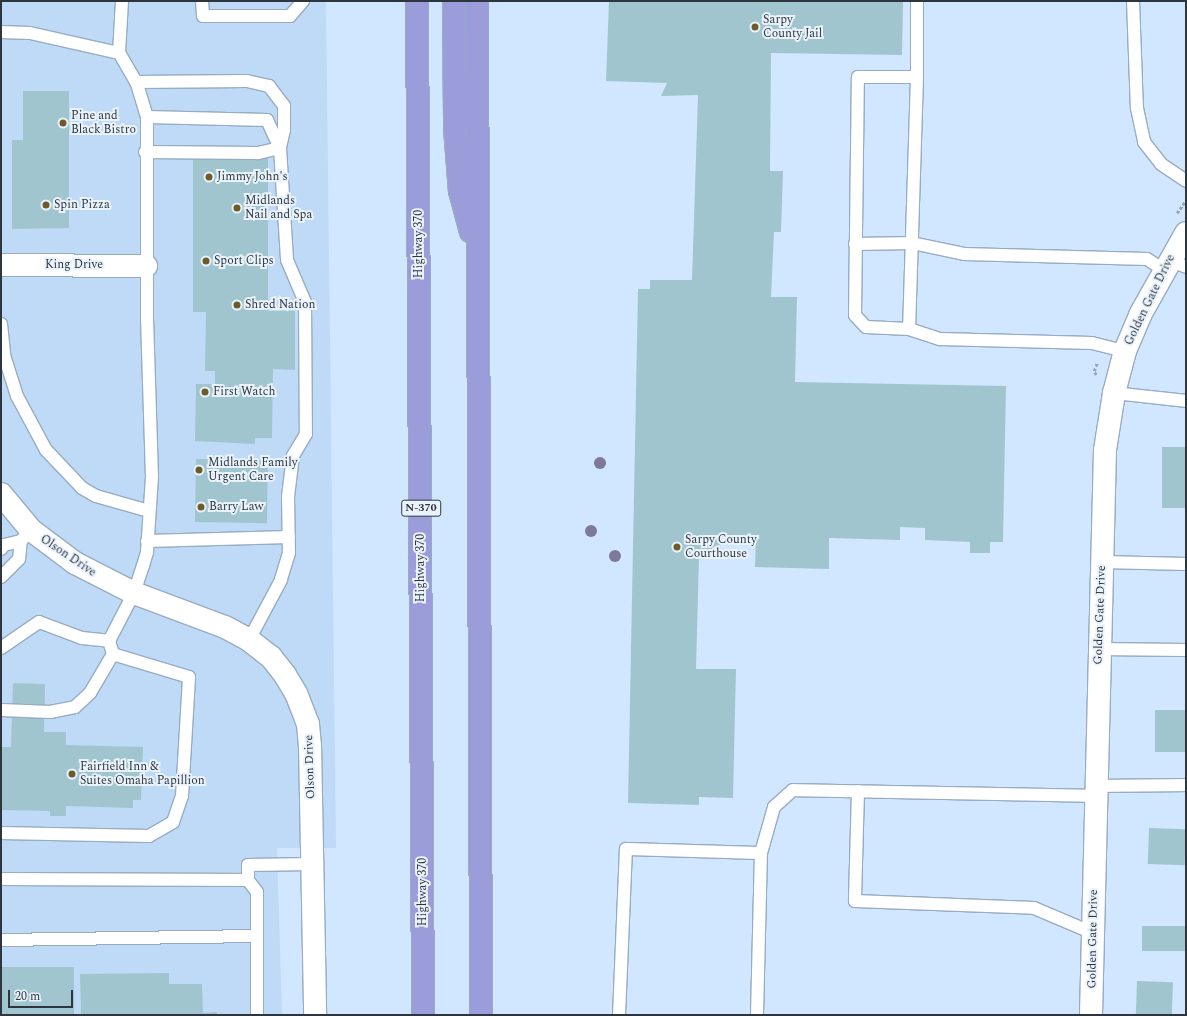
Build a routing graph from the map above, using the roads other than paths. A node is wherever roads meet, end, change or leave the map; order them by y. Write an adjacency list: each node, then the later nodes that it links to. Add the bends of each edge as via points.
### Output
1 (122, 1): 10 (lane)
2 (202, 1): 3 (lane, via 203,16 290,16)
3 (303, 1)
4 (417, 1): 59 (highway, Highway 370 / N-370)
5 (454, 1): 20 (highway, via 455,128 460,191)
6 (477, 1): 20 (highway)
7 (917, 1): 11 (lane)
8 (1133, 1): 16 (lane, via 1137,108 1144,142 1160,164)
9 (1, 32): 10 (lane, via 30,33)
10 (119, 53): 12 (lane)
11 (917, 77): 18 (lane); 19 (lane, via 858,77)
12 (136, 82): 13 (lane); 14 (lane, via 247,81 269,86 284,106 284,130)
13 (146, 117): 14 (lane, via 267,120); 15 (lane)
14 (280, 148): 15 (lane, via 258,153); 32 (lane, via 287,260 305,302 306,434 293,456 288,497)
15 (145, 152): 22 (lane)
16 (1186, 181)
17 (1186, 233): 23 (street, Golden Gate Drive)
18 (912, 243): 19 (lane); 23 (lane, via 964,254 1146,258); 25 (lane)
19 (855, 244): 25 (lane, via 855,315 866,327)
20 (479, 264): 60 (highway)
21 (1, 265): 22 (street, King Drive)
22 (146, 266): 30 (lane, via 152,478)
23 (1173, 266): 26 (street, Golden Gate Drive)
24 (1, 324): 30 (lane, via 4,355 17,396 46,450 82,488 96,496)
25 (909, 329): 26 (lane, via 940,339 1092,343)
26 (1125, 351): 27 (street, Golden Gate Drive)
27 (1114, 393): 28 (lane); 35 (street, Golden Gate Drive, via 1105,450)
28 (1186, 401)
29 (1, 494): 31 (street, Olson Drive)
30 (149, 511): 33 (lane)
31 (26, 536): 34 (lane); 37 (lane, via 19,559); 38 (street, Olson Drive)
32 (289, 538): 33 (lane); 39 (lane, via 289,553 281,580)
33 (147, 541): 38 (lane, via 143,566)
34 (1, 548)
35 (1102, 562): 36 (lane); 42 (street, Golden Gate Drive)
36 (1186, 564)
37 (1, 577)
38 (134, 592): 39 (street, Olson Drive, via 225,627); 40 (lane)
39 (249, 640): 51 (street, Olson Drive, via 271,657 285,675 296,693 308,724)
40 (109, 641): 41 (lane, via 82,638 39,622); 44 (lane)
41 (1, 648)
42 (1098, 649): 43 (lane); 48 (street, Golden Gate Drive)
43 (1186, 650)
44 (113, 654): 45 (lane, via 90,693 75,707 50,712); 49 (lane, via 188,677 182,796 173,822 149,836)
45 (1, 710)
46 (1186, 786): 48 (lane)
47 (858, 791): 48 (lane); 50 (lane, via 793,790 774,807); 54 (lane, via 855,901 1034,908)
48 (1096, 791): 54 (street, Golden Gate Drive)
49 (1, 833)
50 (761, 853): 61 (lane, via 626,849); 62 (lane)
51 (312, 864): 53 (lane, via 248,865); 58 (street, Olson Drive)
52 (1, 878): 53 (lane)
53 (248, 880): 55 (lane, via 257,892)
54 (1093, 933): 63 (street, Golden Gate Drive)
55 (256, 936): 56 (lane); 57 (lane)
56 (1, 940)
57 (257, 1015)
58 (315, 1015)
59 (423, 1015)
60 (481, 1015)
61 (619, 1015)
62 (757, 1015)
63 (1091, 1015)

